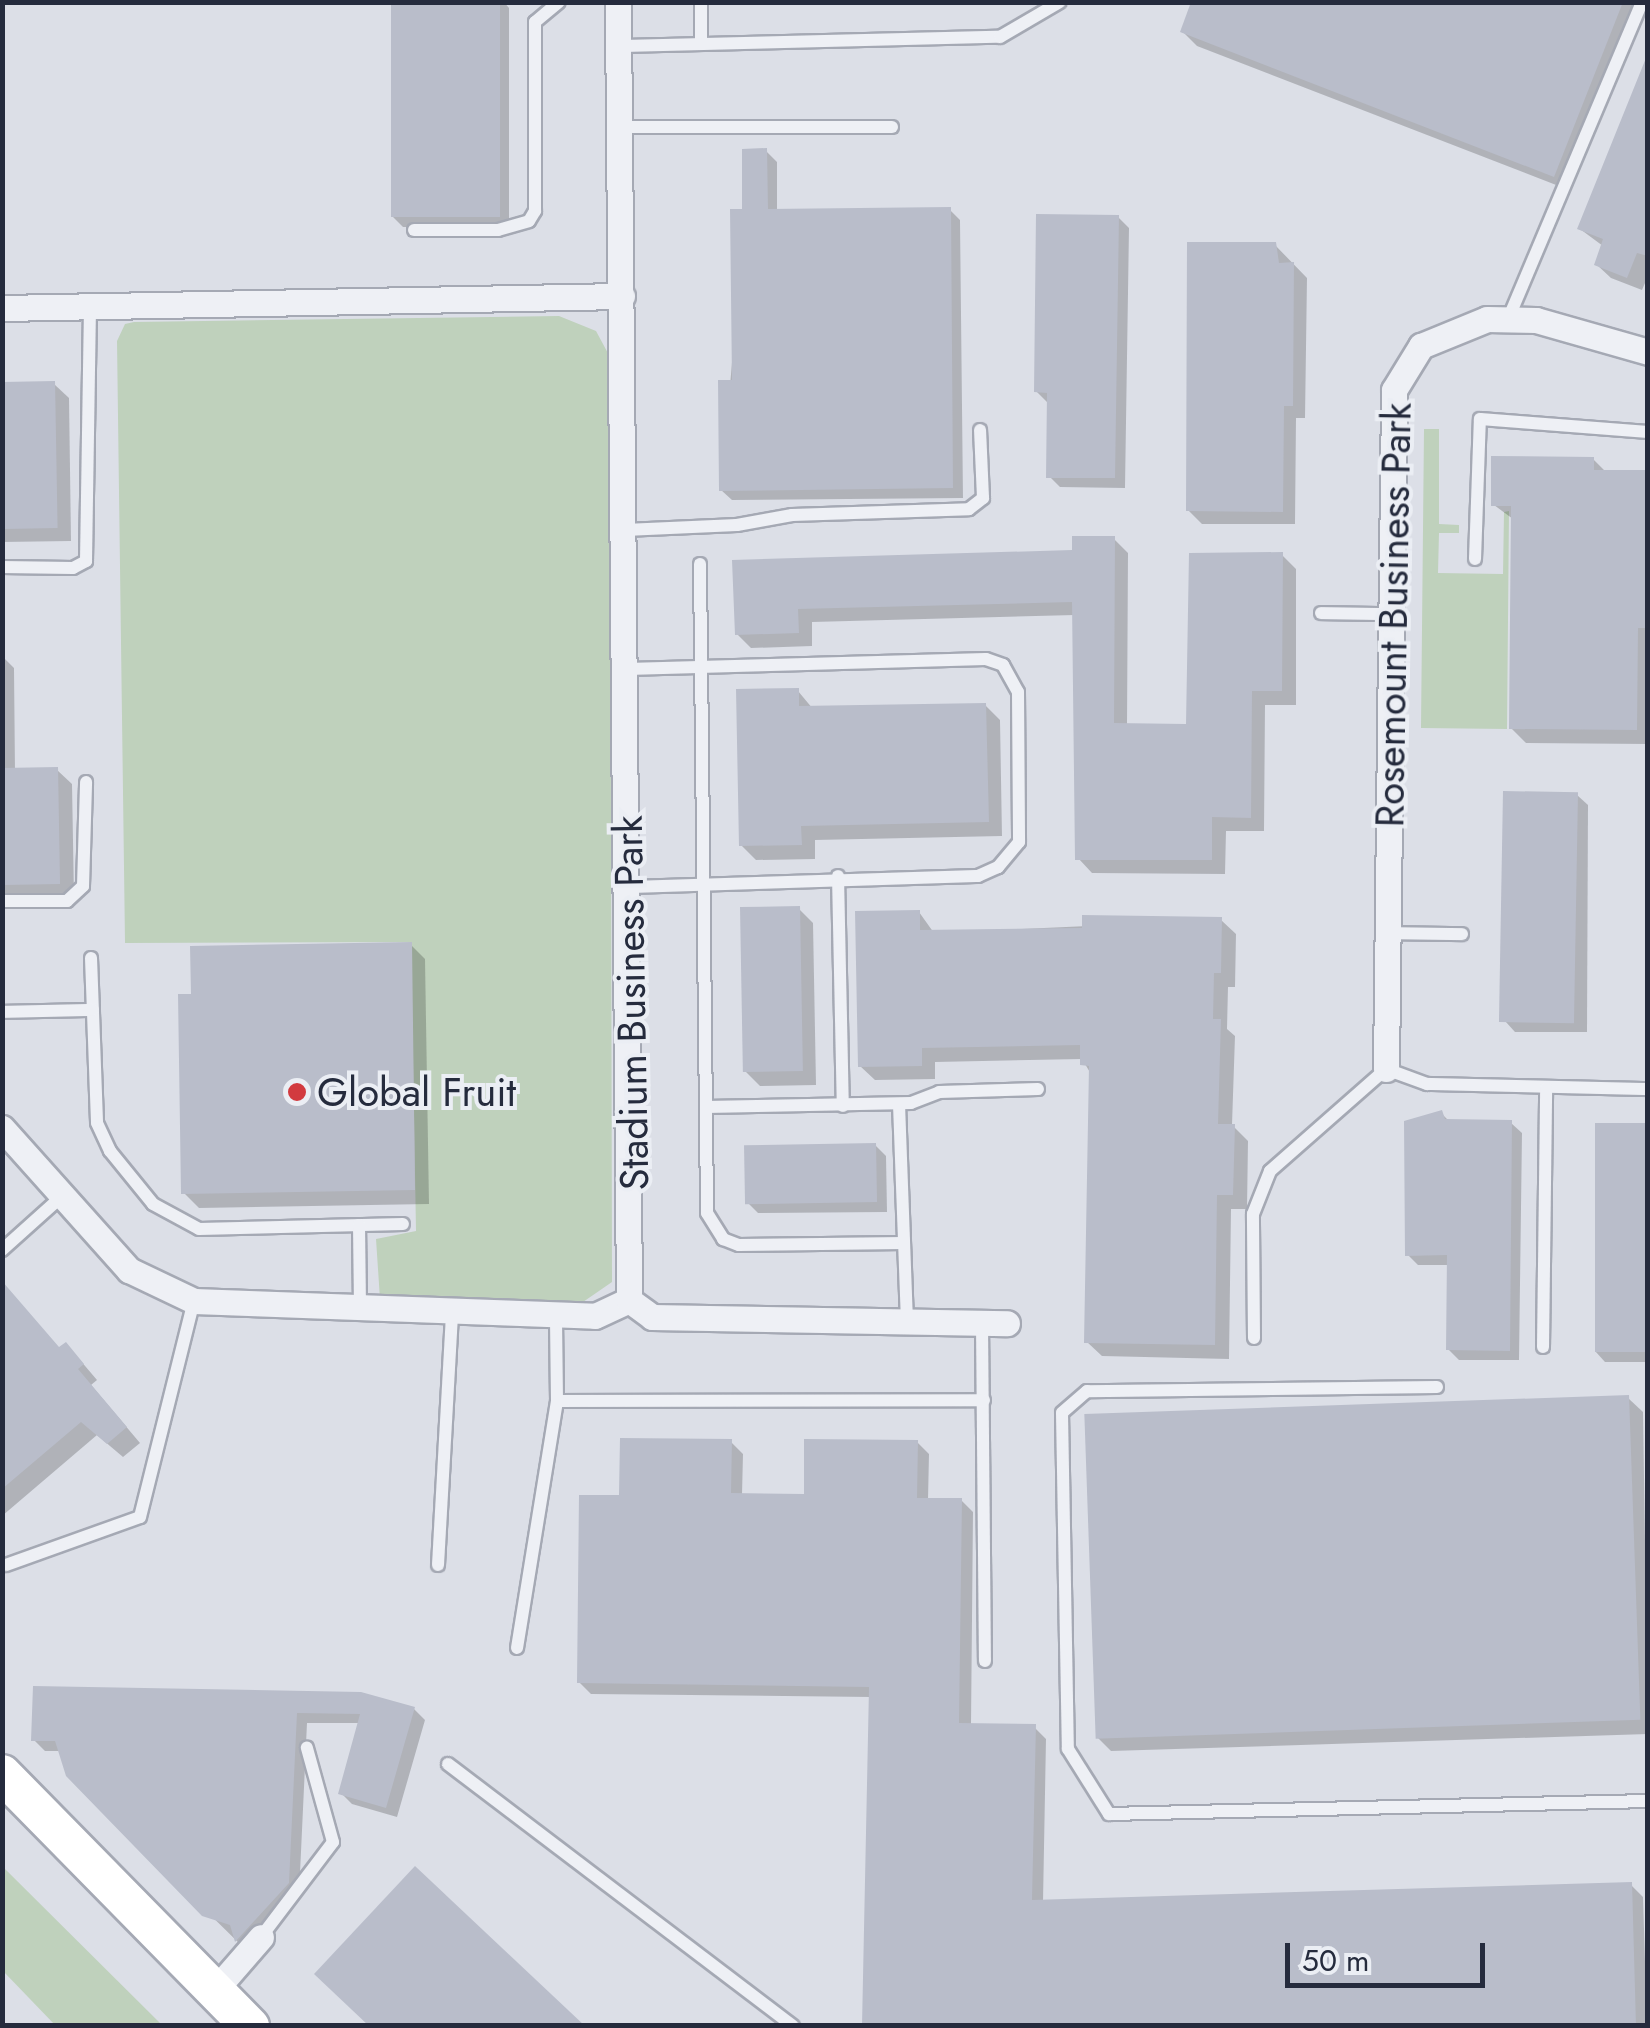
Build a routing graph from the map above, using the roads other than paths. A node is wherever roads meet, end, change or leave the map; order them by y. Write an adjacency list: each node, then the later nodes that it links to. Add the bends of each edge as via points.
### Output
1 (558, 2): 10 (lane, via 535,22 536,210 529,221 498,230)
2 (618, 2): 7 (street, Stadium Business Park)
3 (701, 2): 6 (lane)
4 (1060, 2): 6 (lane, via 1000,38)
5 (1642, 2): 14 (lane)
6 (701, 44): 7 (lane)
7 (619, 46): 9 (street, Stadium Business Park)
8 (892, 127): 9 (lane)
9 (620, 128): 11 (street, Stadium Business Park)
10 (414, 230)
11 (622, 296): 12 (street); 18 (street, Stadium Business Park)
12 (90, 307): 13 (street); 21 (lane, via 86,561 72,568)
13 (2, 308)
14 (1510, 317): 15 (street, Rosemount Business Park); 23 (street, Rosemount Business Park, via 1440,334 1405,365 1394,390)
15 (1648, 352)
16 (980, 430): 18 (lane, via 983,498 970,509 792,514)
17 (1648, 432): 19 (lane, via 1480,420)
18 (625, 530): 25 (street, Stadium Business Park)
19 (1474, 559)
20 (700, 564): 24 (lane)
21 (2, 568)
22 (1321, 613): 23 (lane)
23 (1388, 614): 31 (street, Rosemount Business Park)
24 (701, 667): 25 (lane); 27 (lane, via 986,660 1014,678 1019,842 1011,858 978,876); 28 (lane)
25 (626, 669): 29 (street, Stadium Business Park)
26 (86, 782): 30 (lane, via 83,886 67,901)
27 (838, 876): 28 (lane); 41 (lane)
28 (704, 886): 29 (lane); 42 (lane)
29 (629, 887): 49 (street, Stadium Business Park)
30 (2, 901)
31 (1387, 934): 32 (lane); 36 (street, Rosemount Business Park)
32 (1462, 934)
33 (91, 958): 34 (lane)
34 (93, 1010): 35 (lane); 46 (lane, via 97,1123 110,1152 162,1211 199,1230)
35 (2, 1012)
36 (1386, 1069): 37 (lane, via 1427,1084); 56 (lane, via 1270,1171 1253,1214)
37 (1546, 1088): 38 (lane); 57 (lane)
38 (1648, 1089)
39 (1038, 1090): 40 (lane, via 938,1092)
40 (899, 1104): 41 (lane); 47 (lane)
41 (844, 1106): 42 (lane)
42 (706, 1107): 47 (lane, via 708,1213 723,1239)
43 (2, 1128): 44 (street)
44 (61, 1198): 48 (lane); 50 (street, via 128,1270)
45 (403, 1224): 46 (lane)
46 (359, 1225): 51 (lane)
47 (904, 1243): 54 (lane)
48 (2, 1250)
49 (629, 1300): 53 (street, via 612,1312); 54 (street, via 652,1316)
50 (194, 1301): 51 (street); 61 (lane, via 140,1517)
51 (360, 1311): 52 (street)
52 (452, 1313): 53 (street); 62 (lane)
53 (556, 1314): 60 (lane)
54 (907, 1322): 55 (street)
55 (994, 1323): 59 (lane)
56 (1254, 1338)
57 (1543, 1347)
58 (1437, 1387): 68 (lane, via 1087,1391 1062,1413 1068,1750 1109,1814)
59 (984, 1400): 60 (lane); 64 (lane)
60 (557, 1401): 63 (lane)
61 (6, 1565)
62 (438, 1565)
63 (517, 1648)
64 (985, 1661)
65 (307, 1748): 69 (lane, via 333,1842)
66 (448, 1764): 72 (lane)
67 (2, 1774): 70 (street)
68 (1648, 1802)
69 (261, 1938): 70 (street)
70 (215, 1990): 71 (street)
71 (250, 2026)
72 (793, 2026)

